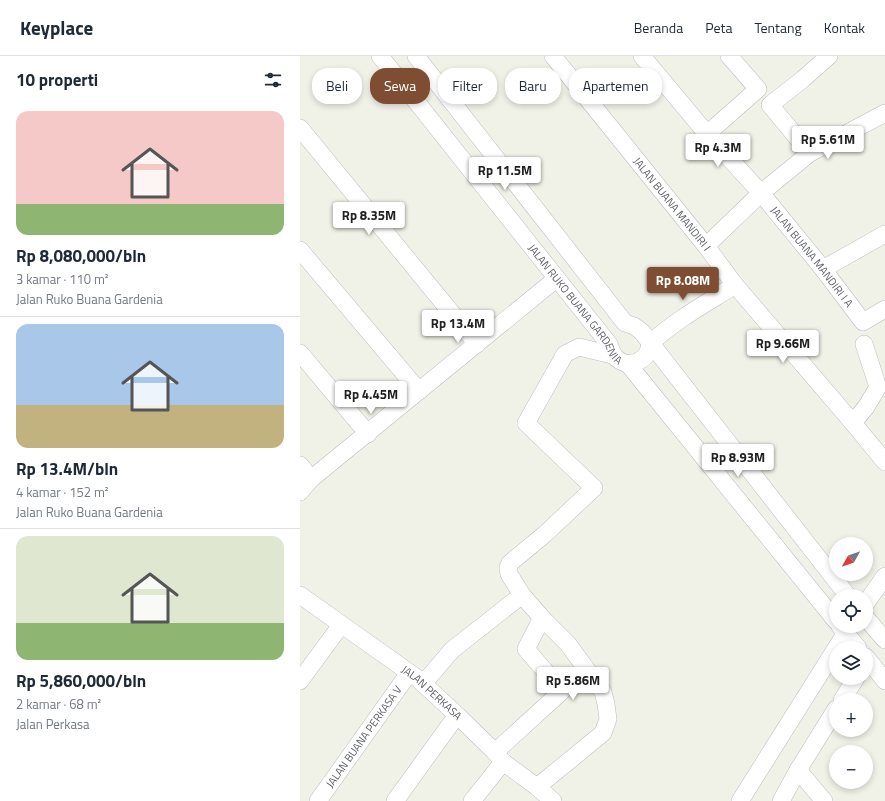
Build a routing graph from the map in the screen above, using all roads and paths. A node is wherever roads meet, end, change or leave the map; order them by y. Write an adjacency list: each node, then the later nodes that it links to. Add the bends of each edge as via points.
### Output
1 (380, 56): 13 (street, JALAN RUKO BUANA GARDENIA)
2 (416, 56): 11 (street)
3 (553, 56): 15 (street, JALAN BUANA MANDIRI I)
4 (642, 56): 9 (street, JALAN BUANA MANDIRI I A)
5 (729, 56): 9 (street, via 758,89)
6 (829, 56): 10 (street, via 770,105)
7 (885, 113): 10 (street)
8 (300, 128): 22 (street)
9 (707, 134): 12 (street, JALAN BUANA MANDIRI I A)
10 (810, 153): 12 (street)
11 (514, 182): 13 (street); 21 (street, via 625,323 638,329)
12 (761, 193): 15 (street); 17 (street, JALAN BUANA MANDIRI I A)
13 (493, 200): 18 (street, JALAN RUKO BUANA GARDENIA)
14 (885, 234): 17 (street)
15 (706, 246): 19 (street, JALAN BUANA MANDIRI I)
16 (300, 250): 27 (street)
17 (823, 269): 20 (street, JALAN BUANA MANDIRI I A, via 863,322)
18 (556, 279): 22 (street); 25 (street, JALAN RUKO BUANA GARDENIA, via 609,344)
19 (735, 285): 21 (street); 28 (street, JALAN BUANA MANDIRI I)
20 (885, 310)
21 (650, 343): 26 (street, via 649,350 642,360); 35 (street)
22 (477, 344): 27 (street)
23 (864, 344): 28 (street, via 878,387)
24 (300, 352): 29 (street)
25 (612, 355): 26 (street, JALAN RUKO BUANA GARDENIA); 38 (street, via 580,347 565,354 526,423 594,488 546,534 510,563 509,574)
26 (628, 364): 43 (street, JALAN RUKO BUANA GARDENIA)
27 (419, 392): 29 (street)
28 (853, 423): 30 (street, JALAN BUANA MANDIRI I)
29 (368, 434): 32 (street)
30 (885, 462)
31 (300, 465): 32 (street)
32 (311, 479): 33 (street)
33 (300, 492)
34 (885, 576): 36 (street)
35 (843, 589)
36 (873, 593)
37 (300, 595): 40 (street, JALAN PERKASA)
38 (522, 595): 39 (street); 49 (street, via 452,650)
39 (542, 618): 52 (street, via 526,649 562,691); 54 (street, via 568,644 603,692 608,719 603,733)
40 (341, 625): 45 (street, JALAN PERKASA); 47 (street)
41 (873, 625): 42 (street)
42 (883, 636)
43 (853, 641)
44 (873, 666): 48 (street, JALAN RUKO BUANA GARDENIA)
45 (409, 673): 49 (street, JALAN PERKASA); 55 (street, JALAN BUANA PERKASA V)
46 (829, 675): 59 (street)
47 (300, 681)
48 (885, 681)
49 (423, 684): 50 (street, JALAN PERKASA)
50 (457, 715): 52 (street, JALAN PERKASA); 56 (street)
51 (829, 721): 53 (street)
52 (499, 757): 54 (street, JALAN PERKASA); 57 (street)
53 (798, 770): 60 (street); 61 (street)
54 (537, 787): 58 (street, JALAN PERKASA)
55 (318, 801)
56 (395, 801)
57 (472, 801)
58 (553, 801)
59 (740, 801)
60 (781, 801)
61 (824, 801)

